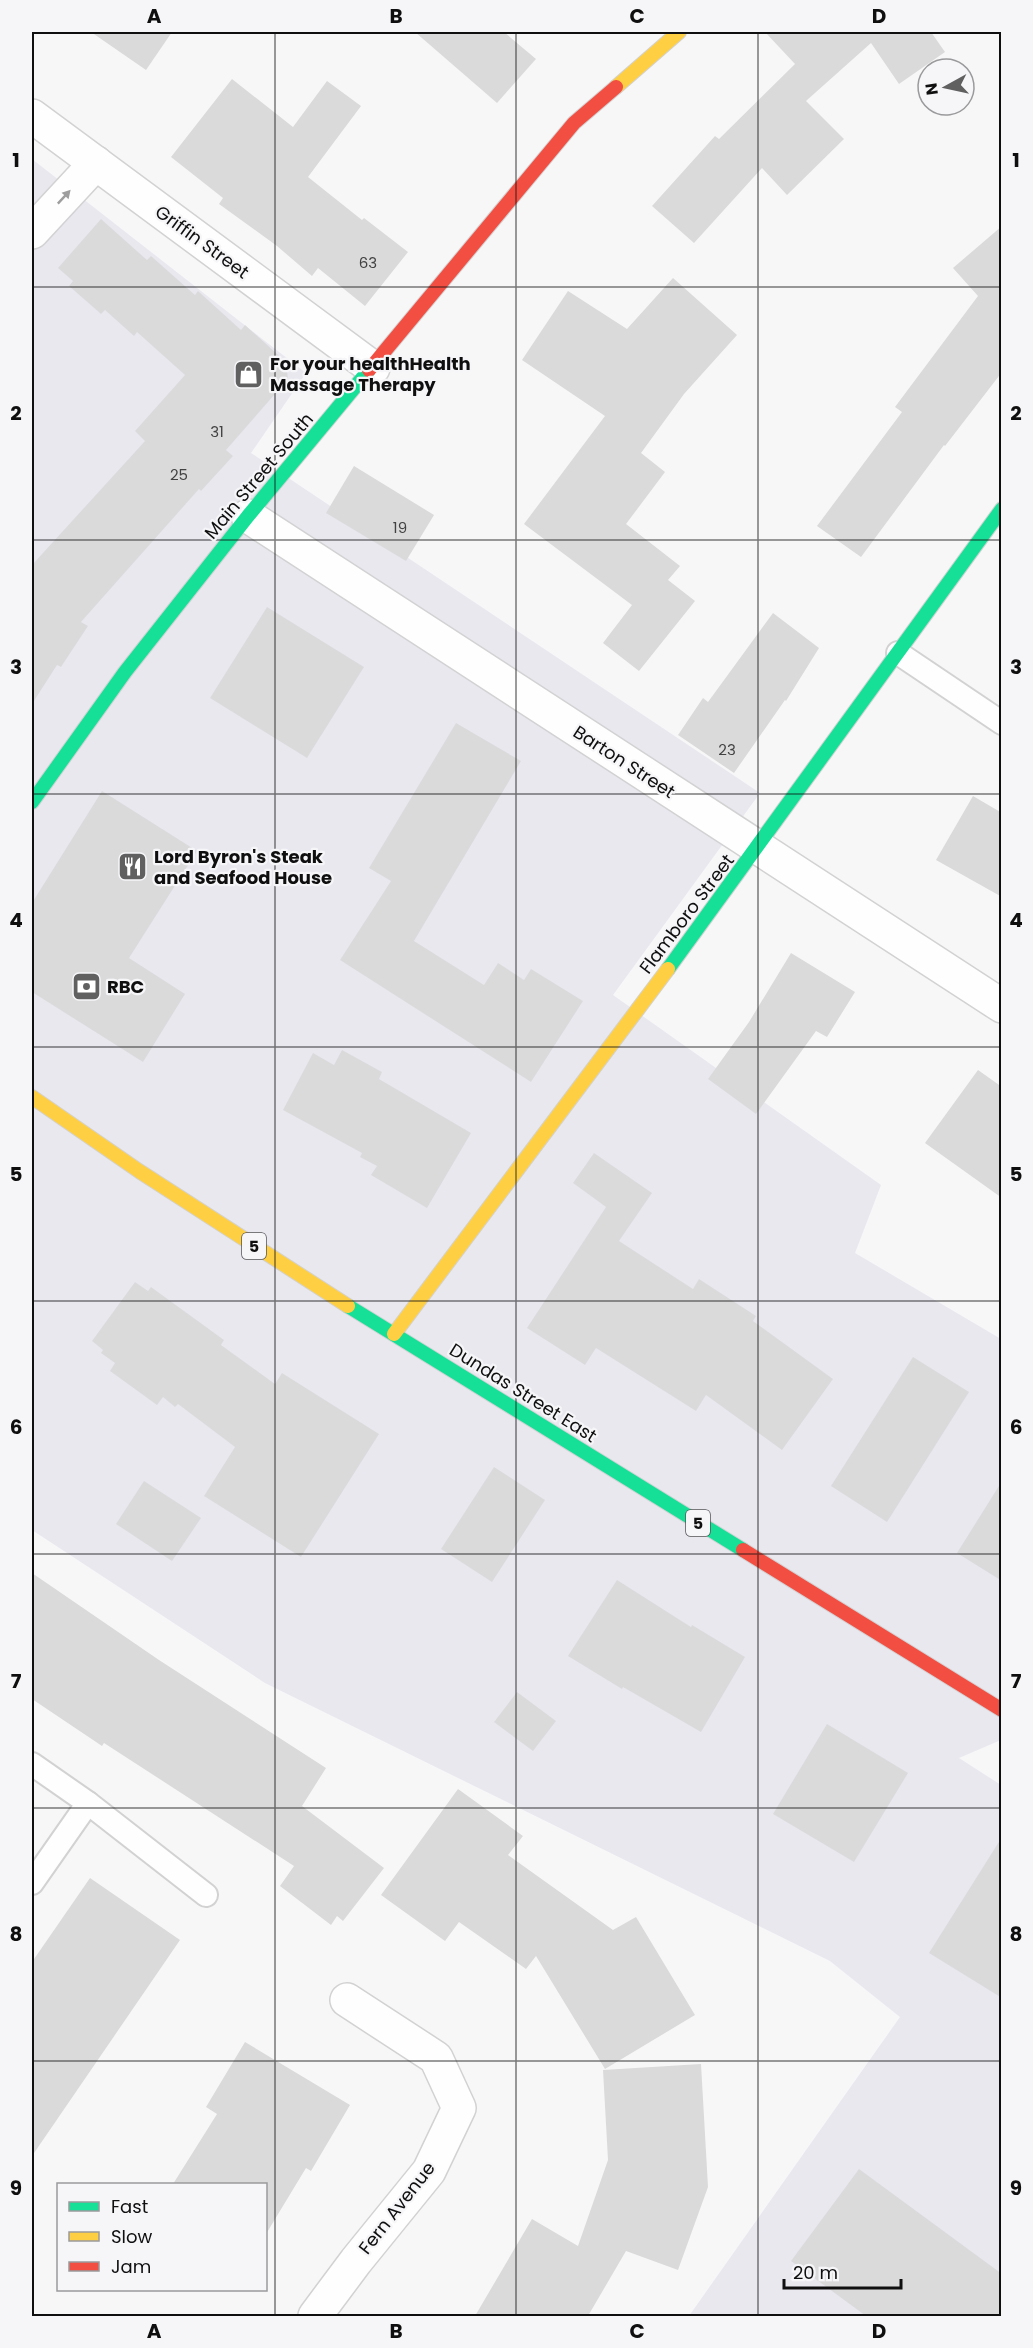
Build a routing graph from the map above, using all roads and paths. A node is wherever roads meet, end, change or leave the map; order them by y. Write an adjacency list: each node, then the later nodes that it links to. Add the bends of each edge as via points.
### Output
1 (679, 32): 5 (street, Main Street South, via 574,123)
2 (32, 116): 3 (street, Griffin Street)
3 (96, 163): 4 (street, one-way to 3); 5 (street, Griffin Street)
4 (32, 232)
5 (373, 368): 7 (street, Main Street South)
6 (1002, 509): 8 (street, Flamboro Street)
7 (248, 516): 10 (street, Main Street South, via 125,672); 11 (street, Barton Street)
8 (898, 653): 9 (lane); 11 (street, Flamboro Street)
9 (1002, 723)
10 (32, 802)
11 (758, 849): 12 (street, Barton Street); 14 (street, Flamboro Street)
12 (1002, 1006)
13 (32, 1097): 14 (street, Dundas Street East / 5, via 149,1178)
14 (394, 1334): 15 (street, Dundas Street East / 5)
15 (1002, 1710)
16 (32, 1764): 17 (lane)
17 (88, 1803): 18 (lane); 19 (lane)
18 (32, 1883)
19 (206, 1895)
20 (347, 2000): 21 (street, Fern Avenue, via 436,2058 459,2108 429,2171)
21 (315, 2316)

